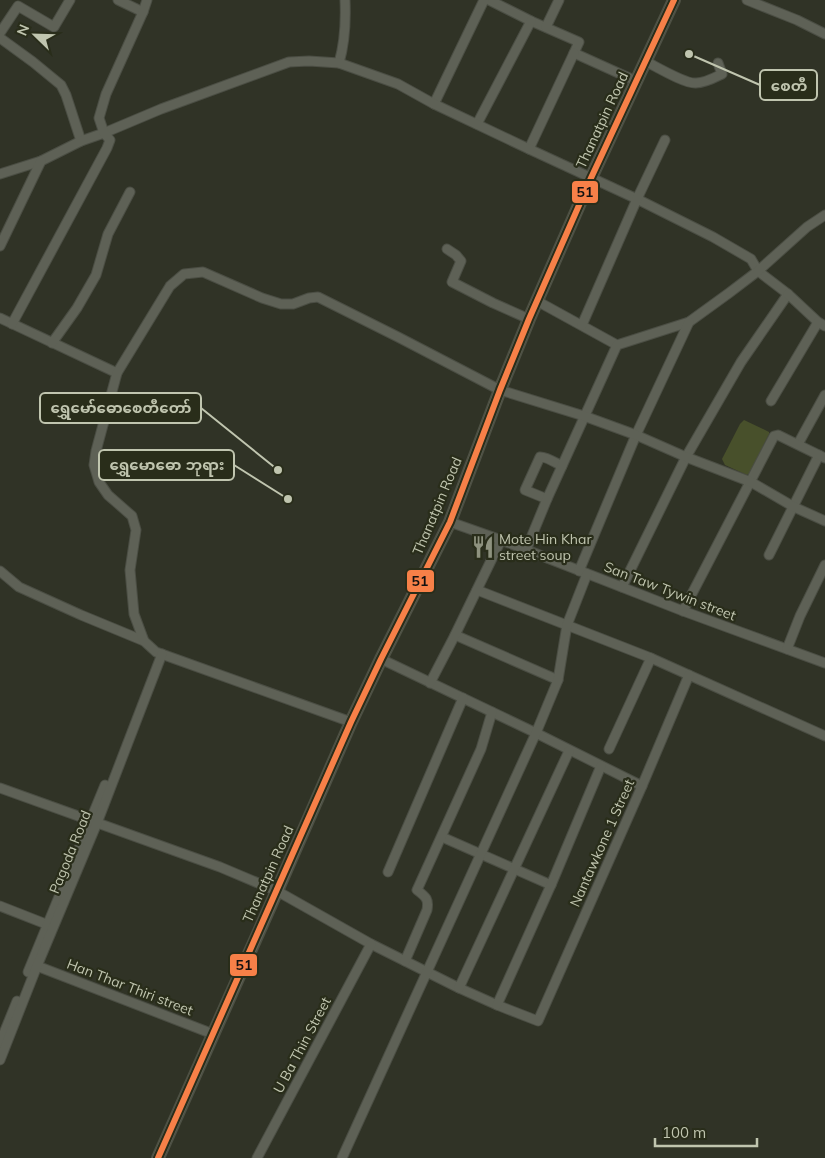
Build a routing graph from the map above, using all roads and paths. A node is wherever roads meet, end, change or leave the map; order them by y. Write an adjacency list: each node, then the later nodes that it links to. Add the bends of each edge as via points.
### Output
1 (70, 0): 13 (street, via 54,27 18,6)
2 (118, 0): 10 (street)
3 (148, 0): 10 (street)
4 (345, 0): 18 (street, via 344,46)
5 (484, 0): 21 (street)
6 (489, 0): 11 (street)
7 (559, 0): 12 (street)
8 (674, 0): 17 (main road, Thanatpin Road)
9 (747, 0): 14 (street)
10 (143, 12): 23 (street, via 106,94 99,118)
11 (531, 21): 12 (street); 22 (street)
12 (546, 27): 16 (street, via 579,42)
13 (0, 33)
14 (825, 34)
15 (0, 38): 25 (street, via 61,85)
16 (574, 53): 20 (street); 26 (street)
17 (645, 61): 19 (street, via 695,84 722,74); 20 (main road, Thanatpin Road)
18 (339, 63): 21 (street, via 398,84); 23 (street, via 290,62)
19 (718, 63)
20 (636, 81): 29 (main road, Thanatpin Road)
21 (434, 104): 22 (street)
22 (477, 124): 26 (street)
23 (104, 133): 25 (street); 41 (street, via 110,140 107,148)
24 (665, 140): 31 (street)
25 (81, 141): 27 (street)
26 (529, 149): 29 (street)
27 (41, 161): 28 (street); 33 (street)
28 (0, 174)
29 (591, 178): 31 (street); 37 (main road, Thanatpin Road)
30 (130, 192): 44 (street, via 108,234 96,275)
31 (637, 199): 35 (street, via 751,259); 43 (street)
32 (825, 215): 35 (street, via 807,226)
33 (0, 246)
34 (447, 249): 39 (street, via 461,261 452,282)
35 (758, 271): 36 (street); 40 (street)
36 (788, 294): 42 (street); 54 (street, via 741,362)
37 (537, 301): 39 (main road, Thanatpin Road); 43 (street)
38 (0, 318): 41 (street)
39 (529, 319): 47 (main road, Thanatpin Road)
40 (689, 322): 45 (street); 51 (street)
41 (12, 324): 44 (street)
42 (822, 324): 49 (street)
43 (582, 325): 45 (street)
44 (52, 342): 46 (street)
45 (617, 345): 50 (street)
46 (117, 373): 47 (street, via 170,286 184,274 203,272 281,304 318,297); 72 (street, via 94,465 99,482 108,495 132,516 136,530 130,570 134,614)
47 (500, 390): 50 (street); 60 (main road, Thanatpin Road)
48 (825, 394): 52 (street)
49 (771, 401)
50 (584, 416): 51 (street); 55 (street)
51 (636, 435): 54 (street); 66 (street)
52 (798, 444): 53 (street); 56 (street, via 774,436)
53 (822, 456): 58 (street)
54 (686, 457): 56 (street); 67 (street)
55 (562, 466): 57 (street); 57 (street, via 540,457 524,490)
56 (751, 482): 58 (street); 69 (street)
57 (547, 499): 62 (street)
58 (794, 507): 59 (street); 63 (street)
59 (825, 521)
60 (450, 522): 61 (street, San Taw Tywin street); 76 (main road, Thanatpin Road)
61 (501, 540): 62 (street, San Taw Tywin street); 68 (street)
62 (526, 550): 66 (street, San Taw Tywin street)
63 (769, 555)
64 (825, 564): 73 (street)
65 (0, 571): 72 (street, via 19,587)
66 (583, 572): 67 (street, San Taw Tywin street); 70 (street)
67 (622, 588): 69 (street, San Taw Tywin street)
68 (477, 590): 70 (street); 71 (street)
69 (683, 611): 73 (street, San Taw Tywin street)
70 (567, 624): 75 (street); 79 (street)
71 (455, 635): 79 (street); 80 (street)
72 (144, 641): 74 (street)
73 (787, 649): 77 (street, San Taw Tywin street)
74 (159, 653): 83 (street); 91 (street, Pagoda Road)
75 (652, 658): 78 (street); 86 (street)
76 (381, 659): 80 (street); 83 (main road, Thanatpin Road)
77 (825, 663)
78 (689, 675): 85 (street); 89 (street, Nantawkone 1 Street)
79 (558, 680): 84 (street)
80 (430, 683): 81 (street)
81 (463, 698): 82 (street); 95 (street)
82 (492, 712): 84 (street); 92 (street, via 481,748)
83 (350, 722): 97 (main road, Thanatpin Road)
84 (536, 733): 87 (street); 93 (street)
85 (825, 736)
86 (609, 749)
87 (569, 751): 88 (street); 94 (street)
88 (601, 766): 89 (street); 96 (street)
89 (642, 786): 105 (street, Nantawkone 1 Street, via 538,1021)
90 (0, 788): 91 (street)
91 (94, 822): 97 (street); 99 (street, Pagoda Road)
92 (442, 837): 93 (street); 101 (street, via 417,890 428,902)
93 (481, 854): 94 (street); 103 (street)
94 (514, 869): 96 (street); 104 (street)
95 (388, 872)
96 (551, 885): 105 (street)
97 (277, 891): 100 (street); 107 (main road, Thanatpin Road)
98 (0, 906): 99 (street)
99 (51, 925): 102 (street, Pagoda Road); 106 (street, Pagoda Road)
100 (371, 944): 101 (street); 111 (street, U Ba Thin Street)
101 (405, 961): 103 (street)
102 (37, 966): 106 (street, Pagoda Road); 107 (street, Han Thar Thiri street)
103 (428, 972): 104 (street); 112 (street)
104 (460, 988): 105 (street)
105 (497, 1005)
106 (11, 1024): 108 (street, Pagoda Road); 109 (street, Pagoda Road)
107 (212, 1034): 110 (main road, Thanatpin Road)
108 (0, 1043)
109 (0, 1060)
110 (158, 1158)
111 (257, 1158)
112 (342, 1158)

